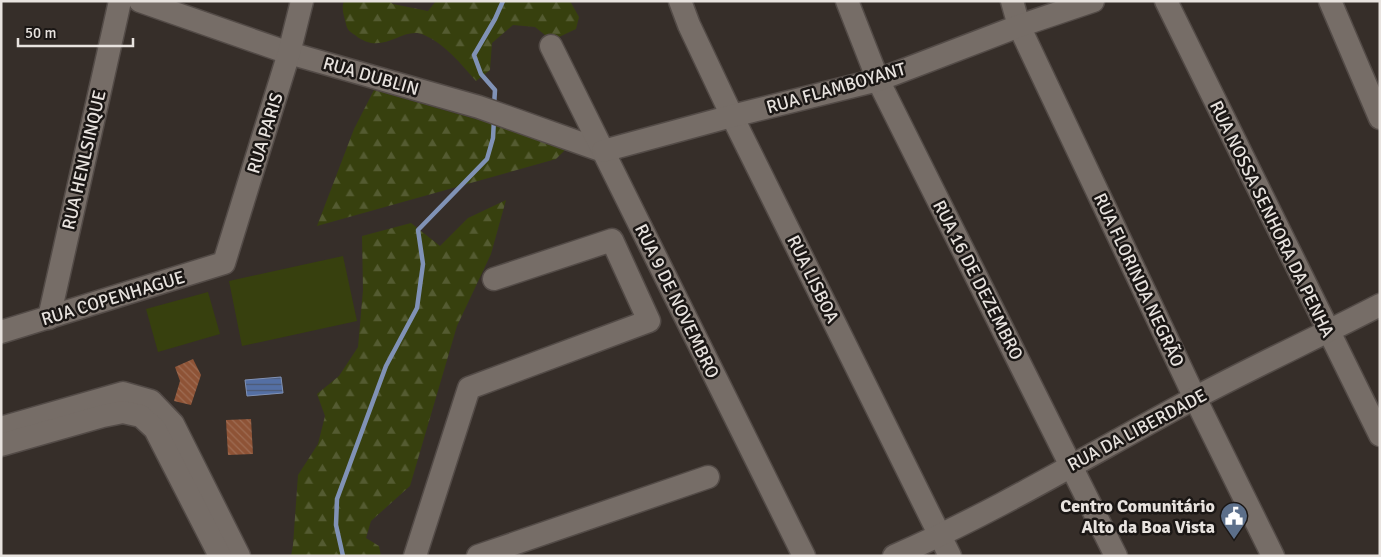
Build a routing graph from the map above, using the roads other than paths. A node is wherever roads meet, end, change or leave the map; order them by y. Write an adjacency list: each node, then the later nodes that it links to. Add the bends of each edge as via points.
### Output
1 (120, 1): 20 (street, RUA HENLSINQUE)
2 (140, 1): 12 (street, RUA DUBLIN)
3 (302, 1): 12 (street, RUA PARIS)
4 (680, 1): 14 (street, RUA LISBOA)
5 (847, 1): 13 (street, RUA 16 DE DEZEMBRO)
6 (1012, 1): 10 (street, RUA FLORINDA NEGRÃO)
7 (1093, 1): 10 (street, RUA FLAMBOYANT)
8 (1166, 1): 22 (street, RUA NOSSA SENHORA DA PENHA)
9 (1330, 1): 15 (street)
10 (1019, 26): 13 (street, RUA FLAMBOYANT); 23 (street, RUA FLORINDA NEGRÃO)
11 (551, 46): 16 (street, RUA 9 DE NOVEMBRO)
12 (289, 53): 16 (street, RUA DUBLIN, via 478,107); 17 (street, RUA PARIS)
13 (878, 80): 14 (street, RUA FLAMBOYANT); 29 (street, RUA 16 DE DEZEMBRO)
14 (732, 116): 16 (street, RUA FLAMBOYANT); 31 (street, RUA LISBOA)
15 (1380, 118)
16 (603, 151): 36 (street, RUA 9 DE NOVEMBRO)
17 (224, 263): 20 (street, RUA COPENHAGUE)
18 (494, 279): 34 (street, via 612,240 649,321 469,388)
19 (1380, 305): 22 (street, RUA DA LIBERDADE)
20 (48, 318): 21 (street, RUA COPENHAGUE)
21 (1, 332)
22 (1328, 332): 23 (street, RUA DA LIBERDADE); 27 (street, RUA NOSSA SENHORA DA PENHA)
23 (1195, 398): 29 (street, RUA DA LIBERDADE); 39 (street, RUA FLORINDA NEGRÃO)
24 (123, 402): 25 (street, via 151,401); 26 (street); 28 (street, via 102,416)
25 (164, 426): 32 (street); 33 (street)
26 (1, 428)
27 (1380, 435)
28 (1, 445)
29 (1071, 465): 31 (street, RUA DA LIBERDADE); 38 (street, RUA 16 DE DEZEMBRO)
30 (708, 477): 35 (street)
31 (945, 546): 37 (street, RUA DA LIBERDADE)
32 (220, 556)
33 (239, 556)
34 (415, 556)
35 (478, 556)
36 (804, 556)
37 (894, 556)
38 (1116, 556)
39 (1273, 556)

